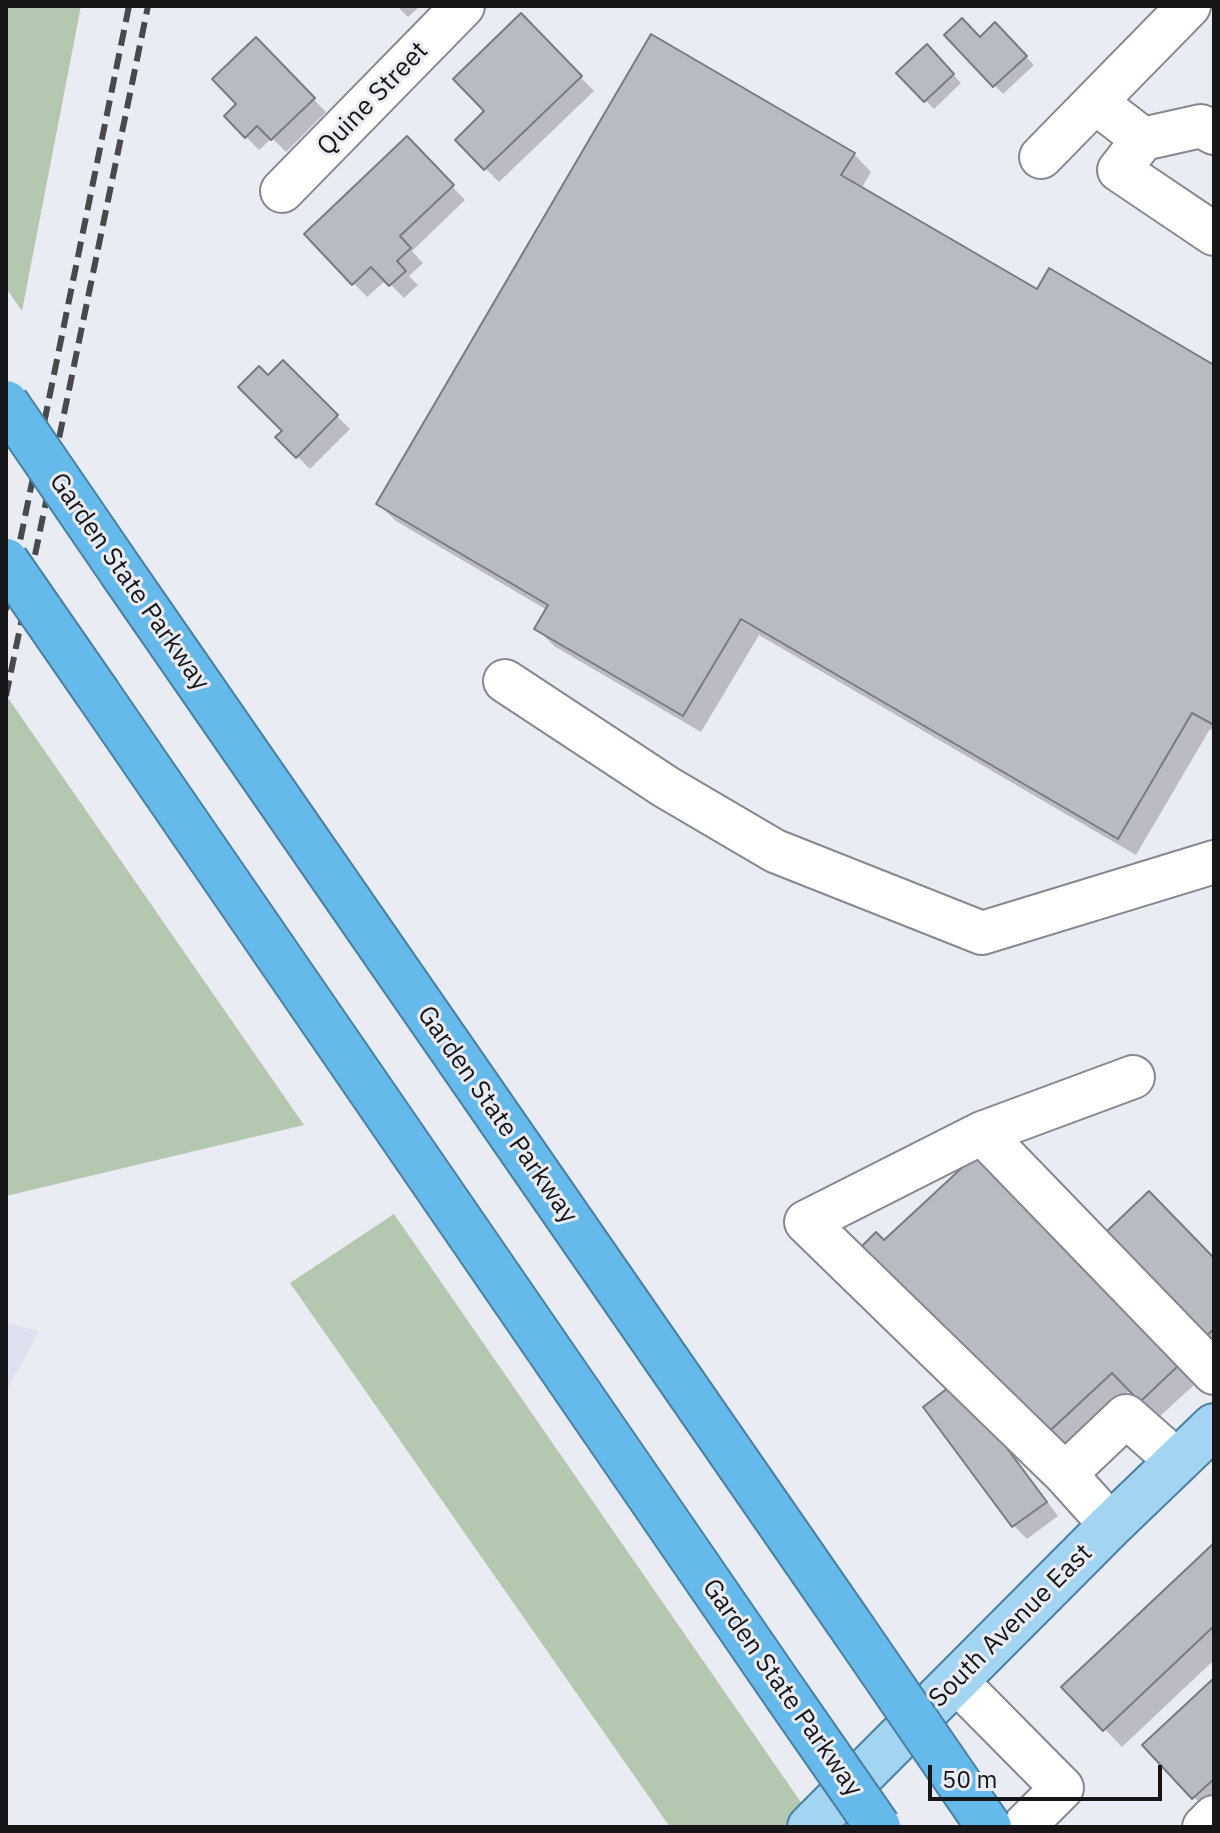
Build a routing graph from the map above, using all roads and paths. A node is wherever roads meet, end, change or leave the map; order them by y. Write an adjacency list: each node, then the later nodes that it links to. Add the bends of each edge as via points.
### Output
1 (463, 6): 7 (street, Quine Street)
2 (1189, 6): 3 (street)
3 (1095, 102): 5 (street); 6 (street)
4 (1214, 133): 5 (street, via 1201,126)
5 (1143, 139): 8 (street, via 1119,170)
6 (1041, 157)
7 (282, 191)
8 (1214, 234)
9 (6, 403): 24 (highway, Garden State Parkway, bridge)
10 (6, 561): 23 (highway, Garden State Parkway, bridge)
11 (505, 681): 12 (street, via 775,851 982,933)
12 (1214, 862)
13 (1133, 1077): 14 (street)
14 (982, 1133): 15 (street); 18 (street, via 806,1222)
15 (1214, 1373)
16 (1214, 1426): 17 (main road, South Avenue East)
17 (1177, 1461): 18 (street, via 1126,1416); 19 (main road, South Avenue East)
18 (1065, 1474): 19 (street)
19 (1111, 1525): 20 (main road, South Avenue East)
20 (957, 1682): 22 (main road, South Avenue East); 25 (street, via 1062,1788)
21 (1214, 1817): 26 (street)
22 (810, 1827)
23 (878, 1827)
24 (989, 1827)
25 (1023, 1827)
26 (1204, 1827)

